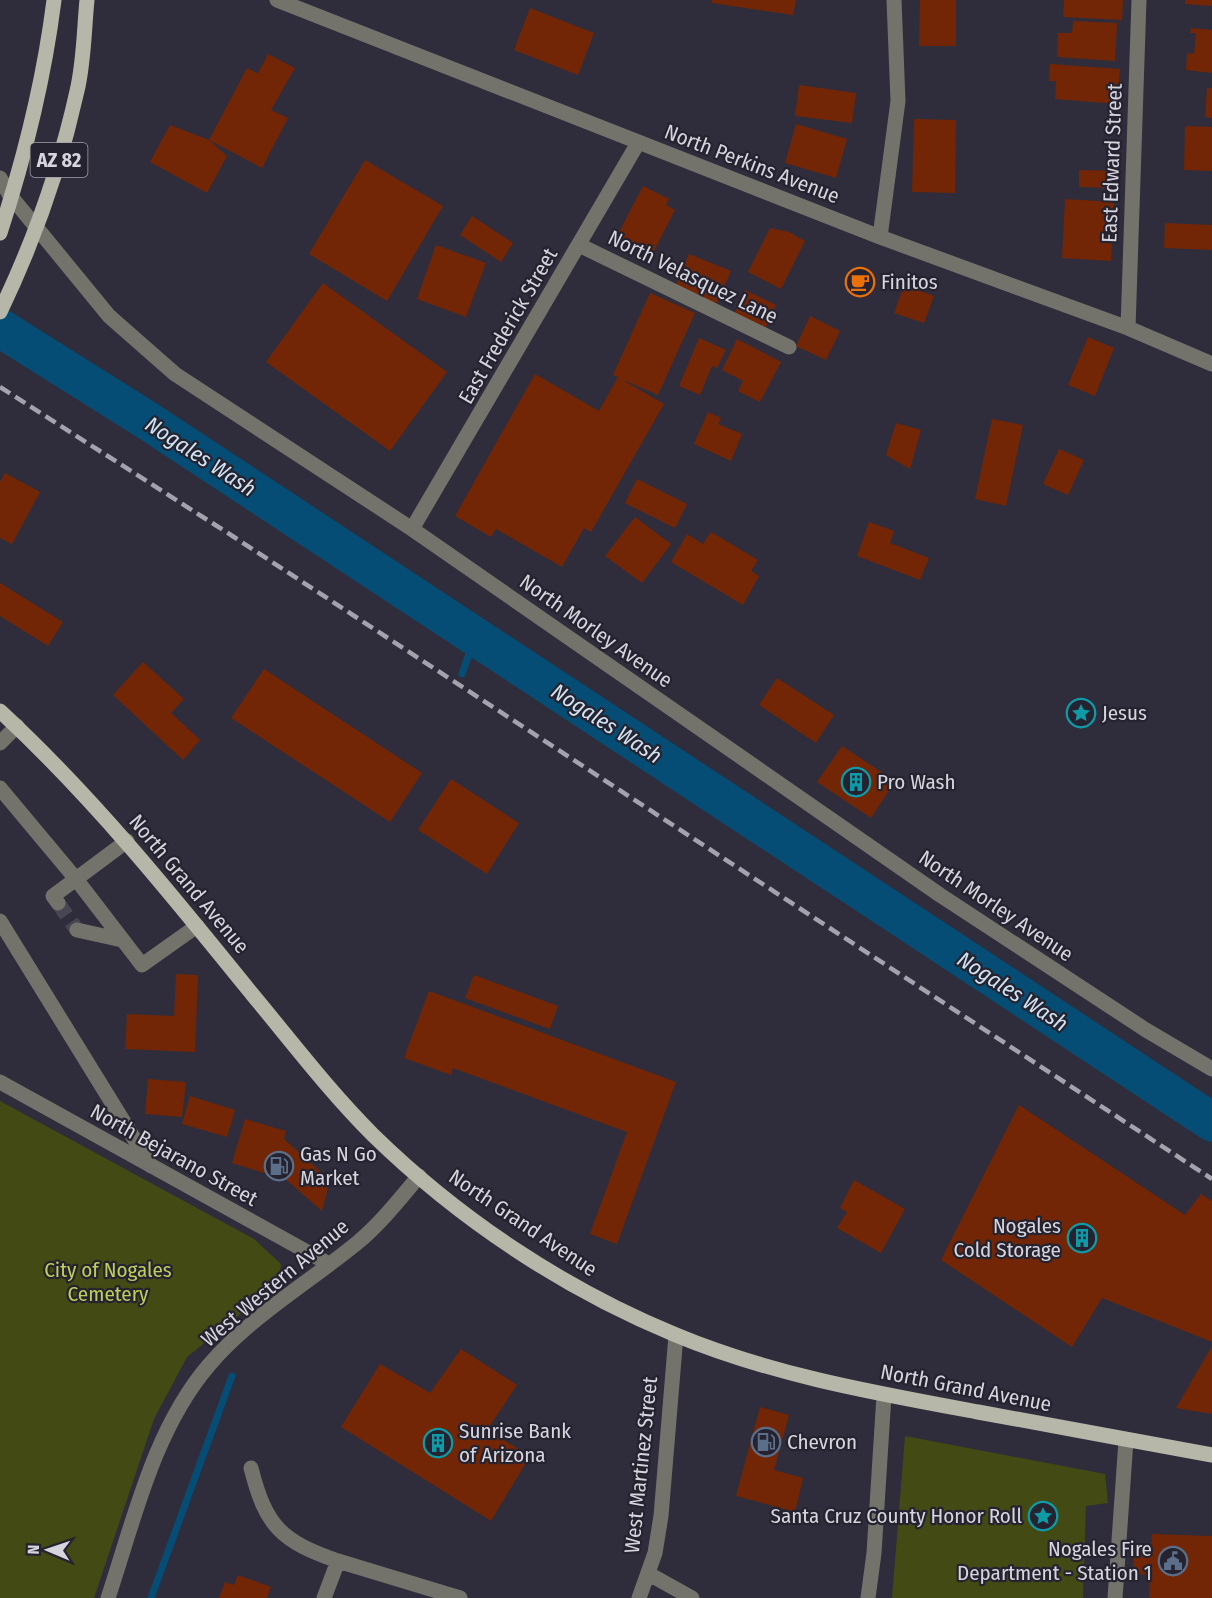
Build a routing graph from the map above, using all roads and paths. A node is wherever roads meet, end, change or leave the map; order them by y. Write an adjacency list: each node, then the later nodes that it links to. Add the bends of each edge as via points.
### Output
1 (54, 0): 9 (main road, AZ 82, bridge, via 48,50 23,160)
2 (87, 0): 12 (main road, AZ 82, bridge, via 78,90 51,188)
3 (277, 0): 6 (street, North Perkins Avenue)
4 (894, 0): 10 (street, via 898,100)
5 (1139, 0): 13 (street, East Edward Street)
6 (300, 5): 7 (street, North Perkins Avenue)
7 (638, 143): 10 (street, North Perkins Avenue); 11 (street, East Frederick Street)
8 (0, 178): 16 (street, North Morley Avenue, via 109,316 175,374)
9 (0, 232)
10 (880, 237): 13 (street, North Perkins Avenue)
11 (579, 245): 14 (street, North Velasquez Lane); 16 (street, East Frederick Street)
12 (0, 312)
13 (1128, 328): 15 (street, North Perkins Avenue)
14 (789, 347)
15 (1212, 364)
16 (412, 529): 28 (street, North Morley Avenue, via 940,895)
17 (0, 711): 18 (main road, North Grand Avenue)
18 (17, 726): 19 (street); 21 (main road, North Grand Avenue)
19 (0, 743)
20 (0, 788): 22 (street)
21 (127, 841): 22 (street); 25 (main road, North Grand Avenue)
22 (75, 879): 23 (street, via 53,896); 27 (street)
23 (58, 903)
24 (0, 921): 30 (street)
25 (197, 926): 27 (street, via 142,965); 31 (main road, North Grand Avenue, via 328,1087)
26 (77, 930): 27 (street)
27 (122, 940)
28 (1212, 1069)
29 (0, 1082): 30 (street, North Bejarano Street)
30 (153, 1168): 32 (street, North Bejarano Street)
31 (419, 1176): 32 (street, West Western Avenue, via 359,1242); 33 (main road, North Grand Avenue, via 471,1218 543,1266 607,1303)
32 (329, 1264): 40 (street, West Western Avenue, via 234,1339 190,1390 148,1478)
33 (676, 1335): 34 (main road, North Grand Avenue, via 813,1380); 39 (street, West Martinez Street, via 661,1516)
34 (884, 1395): 35 (main road, North Grand Avenue); 45 (street)
35 (1126, 1440): 36 (main road, North Grand Avenue); 46 (street)
36 (1212, 1455)
37 (251, 1468): 38 (street, via 259,1500 275,1528 303,1549)
38 (338, 1561): 41 (street); 42 (street)
39 (649, 1574): 43 (street, West Martinez Street); 44 (street)
40 (108, 1598)
41 (324, 1598)
42 (460, 1598)
43 (639, 1598)
44 (692, 1598)
45 (868, 1598)
46 (1115, 1598)

